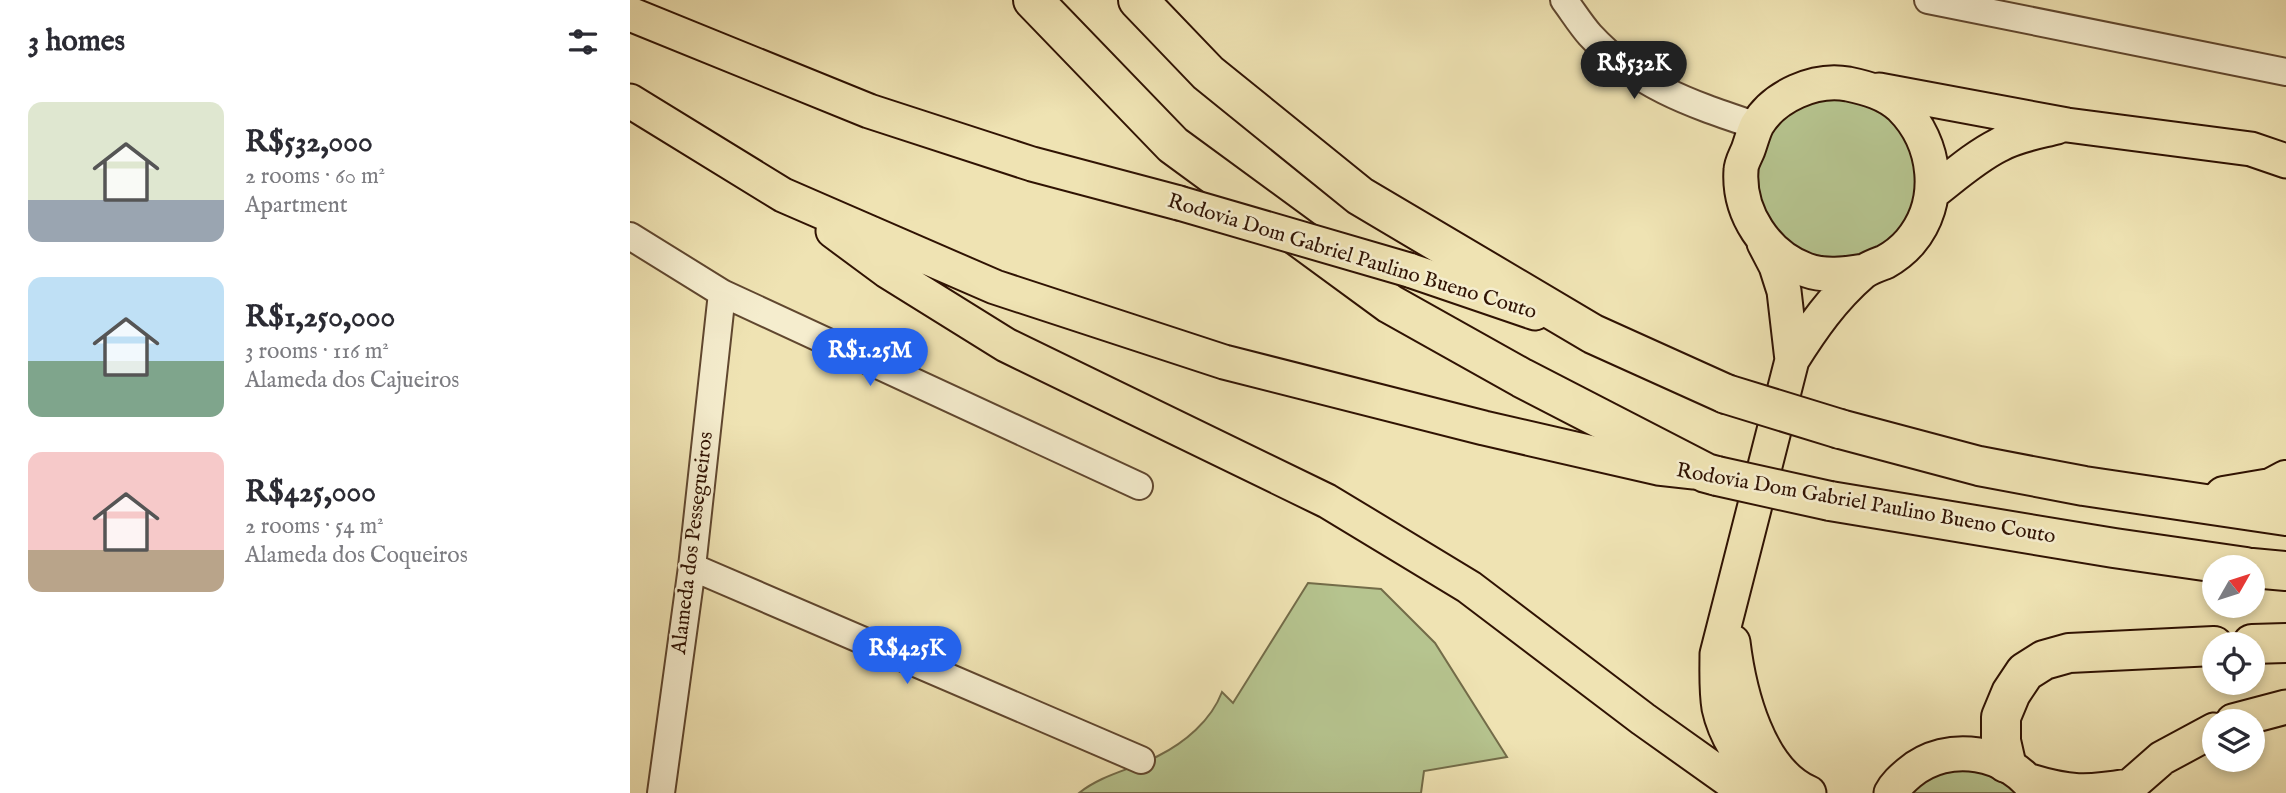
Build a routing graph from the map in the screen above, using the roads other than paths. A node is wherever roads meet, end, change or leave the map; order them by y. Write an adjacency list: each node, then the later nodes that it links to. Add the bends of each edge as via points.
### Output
1 (1033, 0): 20 (highway, via 1173,145 1390,304 1522,378)
2 (1138, 0): 18 (highway, via 1208,73 1360,196)
3 (1564, 0): 10 (street, via 1590,35 1633,74 1687,103)
4 (1928, 0): 6 (street)
5 (630, 14): 18 (main road, Rodovia Dom Gabriel Paulino Bueno Couto, bridge, via 869,111 1032,164 1409,270)
6 (2286, 72)
7 (1872, 89): 9 (main road); 10 (main road, via 1837,82 1802,88 1773,106); 12 (main road, via 1899,106 1920,131 1931,161)
8 (630, 101): 13 (main road, Rodovia Dom Gabriel Paulino Bueno Couto)
9 (2067, 125): 11 (main road, via 2251,149); 12 (main road, via 2000,144)
10 (1757, 126): 15 (main road, via 1741,169 1744,205)
11 (2286, 161)
12 (1932, 193): 16 (main road, via 1910,242 1889,260)
13 (783, 195): 20 (main road, Rodovia Dom Gabriel Paulino Bueno Couto, via 995,287 1224,362 1658,468); 41 (main road, via 887,271 1006,345 1327,501 1469,587)
14 (630, 236): 17 (street)
15 (1761, 238): 16 (main road, via 1782,257 1807,270 1836,275); 19 (main road, via 1784,291)
16 (1864, 271): 19 (main road, via 1825,311)
17 (722, 293): 22 (street); 26 (street, Alameda dos Pessegueiros)
18 (1593, 334): 23 (highway, Rodovia Dom Gabriel Paulino Bueno Couto, bridge, via 1726,394 1840,429 1979,466)
19 (1792, 360): 29 (main road)
20 (1712, 474): 25 (highway, Rodovia Dom Gabriel Paulino Bueno Couto, bridge, via 1830,501)
21 (2286, 480): 23 (highway, via 2271,488)
22 (1139, 486)
23 (2194, 501): 24 (highway, Rodovia Dom Gabriel Paulino Bueno Couto)
24 (2286, 516)
25 (2202, 561)
26 (692, 567): 36 (street); 40 (street, Alameda dos Pessegueiros)
27 (2265, 569): 28 (highway)
28 (2286, 571)
29 (1729, 607): 42 (main road, via 1717,654 1720,711 1741,758); 43 (main road, via 1738,676 1748,711 1778,767)
30 (2286, 643): 31 (highway)
31 (2265, 644)
32 (2202, 647): 37 (highway, via 2069,653 2044,660 2025,673 2001,717 2001,741)
33 (2286, 707): 34 (main road)
34 (2265, 713)
35 (2202, 736): 38 (main road, via 2162,758)
36 (1140, 760)
37 (2024, 779): 38 (main road, via 2079,793); 39 (main road, via 1977,753 1946,754 1918,765)
38 (2125, 789)
39 (1888, 791)
40 (661, 793)
41 (1747, 793)
42 (1768, 793)
43 (1809, 793)

